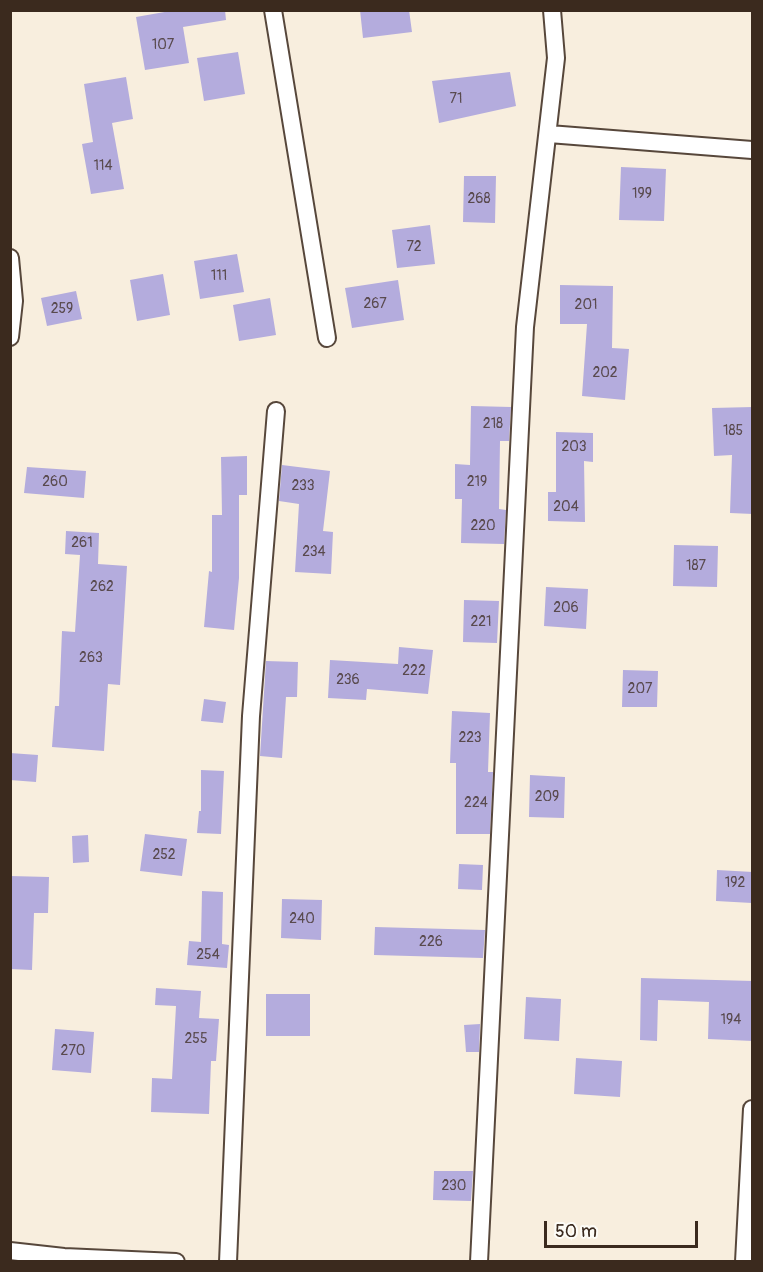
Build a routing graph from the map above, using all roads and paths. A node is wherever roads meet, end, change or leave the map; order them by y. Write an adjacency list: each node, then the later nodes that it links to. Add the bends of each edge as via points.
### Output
1 (273, 10): 7 (street)
2 (552, 10): 3 (street, via 556,58)
3 (549, 134): 4 (street); 13 (street, via 525,327)
4 (753, 150)
5 (10, 258): 6 (street, via 14,301)
6 (10, 336)
7 (327, 338)
8 (276, 411): 12 (street, via 251,716)
9 (753, 1109): 14 (street)
10 (10, 1251): 11 (street)
11 (176, 1262)
12 (228, 1262)
13 (479, 1262)
14 (744, 1262)

